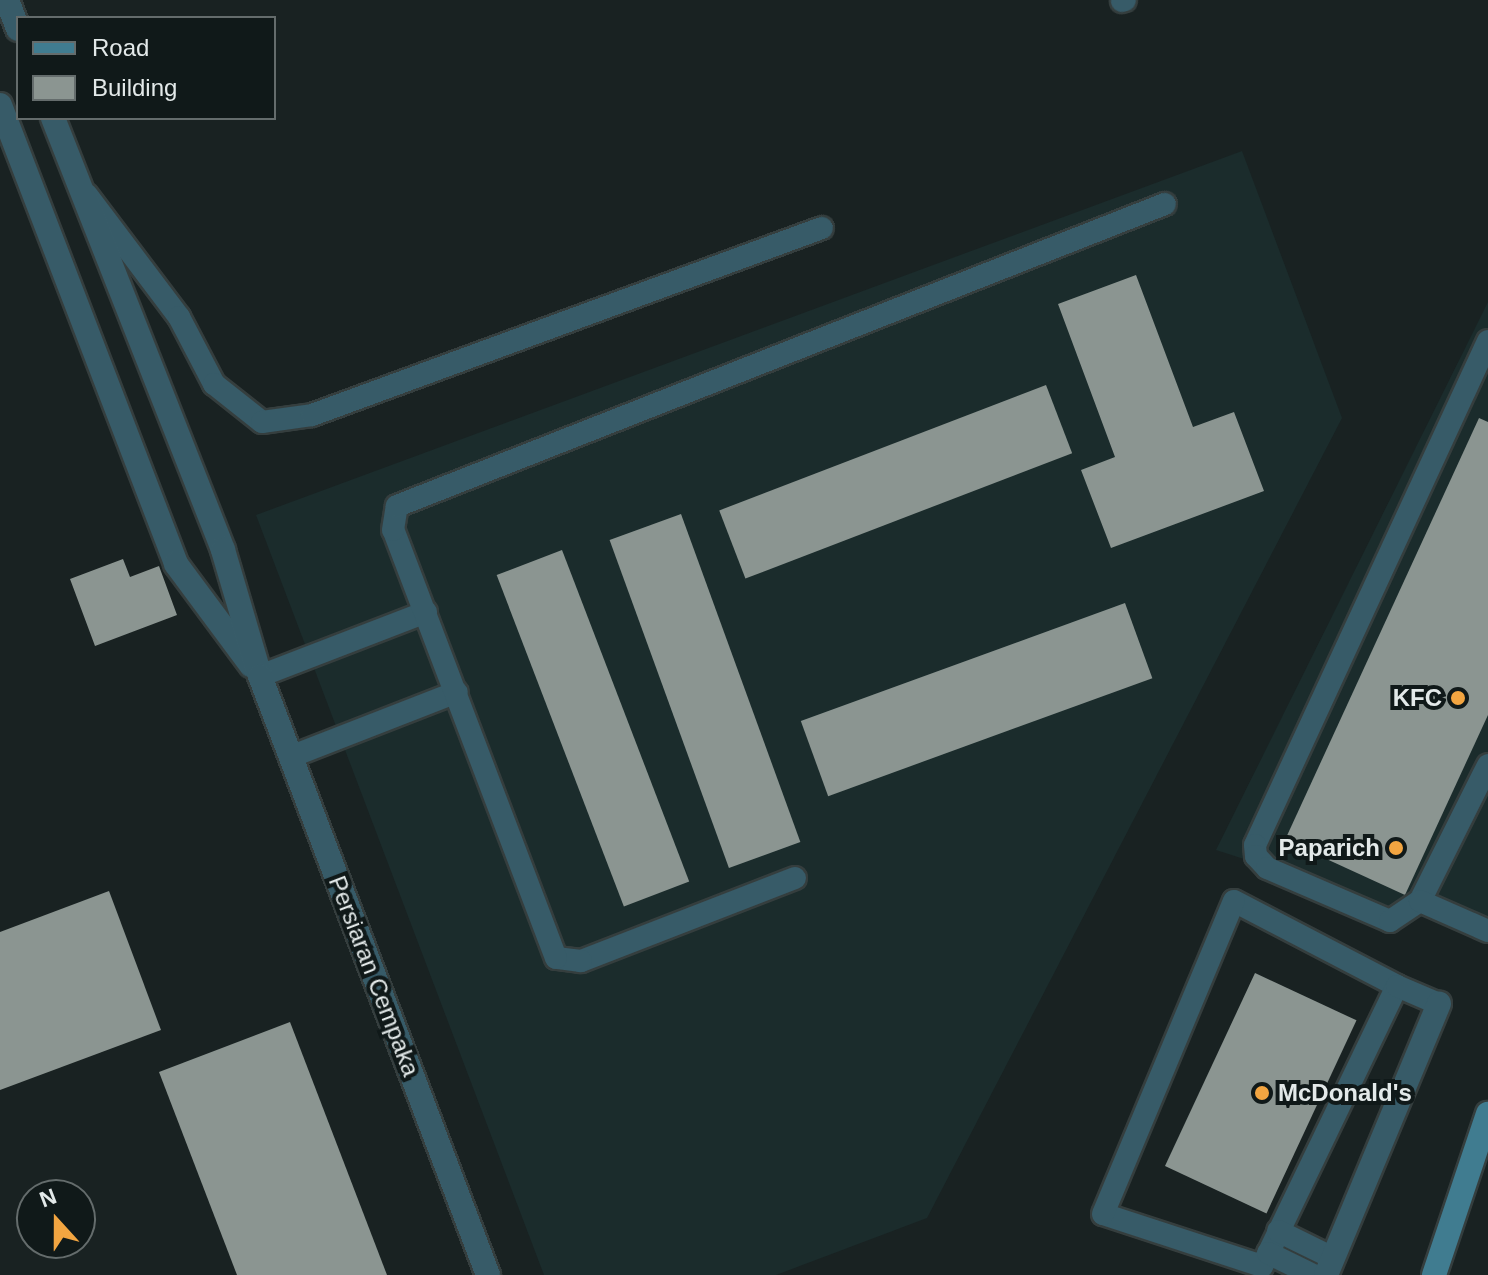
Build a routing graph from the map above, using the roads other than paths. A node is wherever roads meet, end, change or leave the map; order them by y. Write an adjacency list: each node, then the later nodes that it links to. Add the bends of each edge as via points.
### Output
1 (7, 0): 2 (street)
2 (16, 24)
3 (0, 105): 10 (street, via 176,564)
4 (54, 120): 5 (street)
5 (79, 184): 7 (lane, via 179,317 214,384 262,422 312,415); 10 (street, via 223,550)
6 (1165, 204): 9 (lane, via 407,498 392,517 393,530)
7 (822, 228)
8 (1488, 341): 15 (lane, via 1255,845 1267,868 1380,919 1390,921)
9 (426, 612): 10 (lane); 11 (lane)
10 (260, 676): 12 (street, Persiaran Cempaka)
11 (457, 692): 12 (lane); 14 (lane, via 556,958 581,961)
12 (290, 757): 23 (street, Persiaran Cempaka)
13 (1488, 765): 15 (lane)
14 (795, 878)
15 (1420, 901): 16 (lane)
16 (1488, 931)
17 (1397, 986): 18 (lane); 20 (lane); 21 (lane, via 1234,901 1103,1214 1262,1266)
18 (1439, 1004): 22 (street)
19 (1488, 1114): 25 (main road)
20 (1278, 1231): 21 (lane); 22 (lane)
21 (1268, 1253): 24 (lane)
22 (1329, 1267)
23 (488, 1275)
24 (1313, 1275)
25 (1434, 1275)

